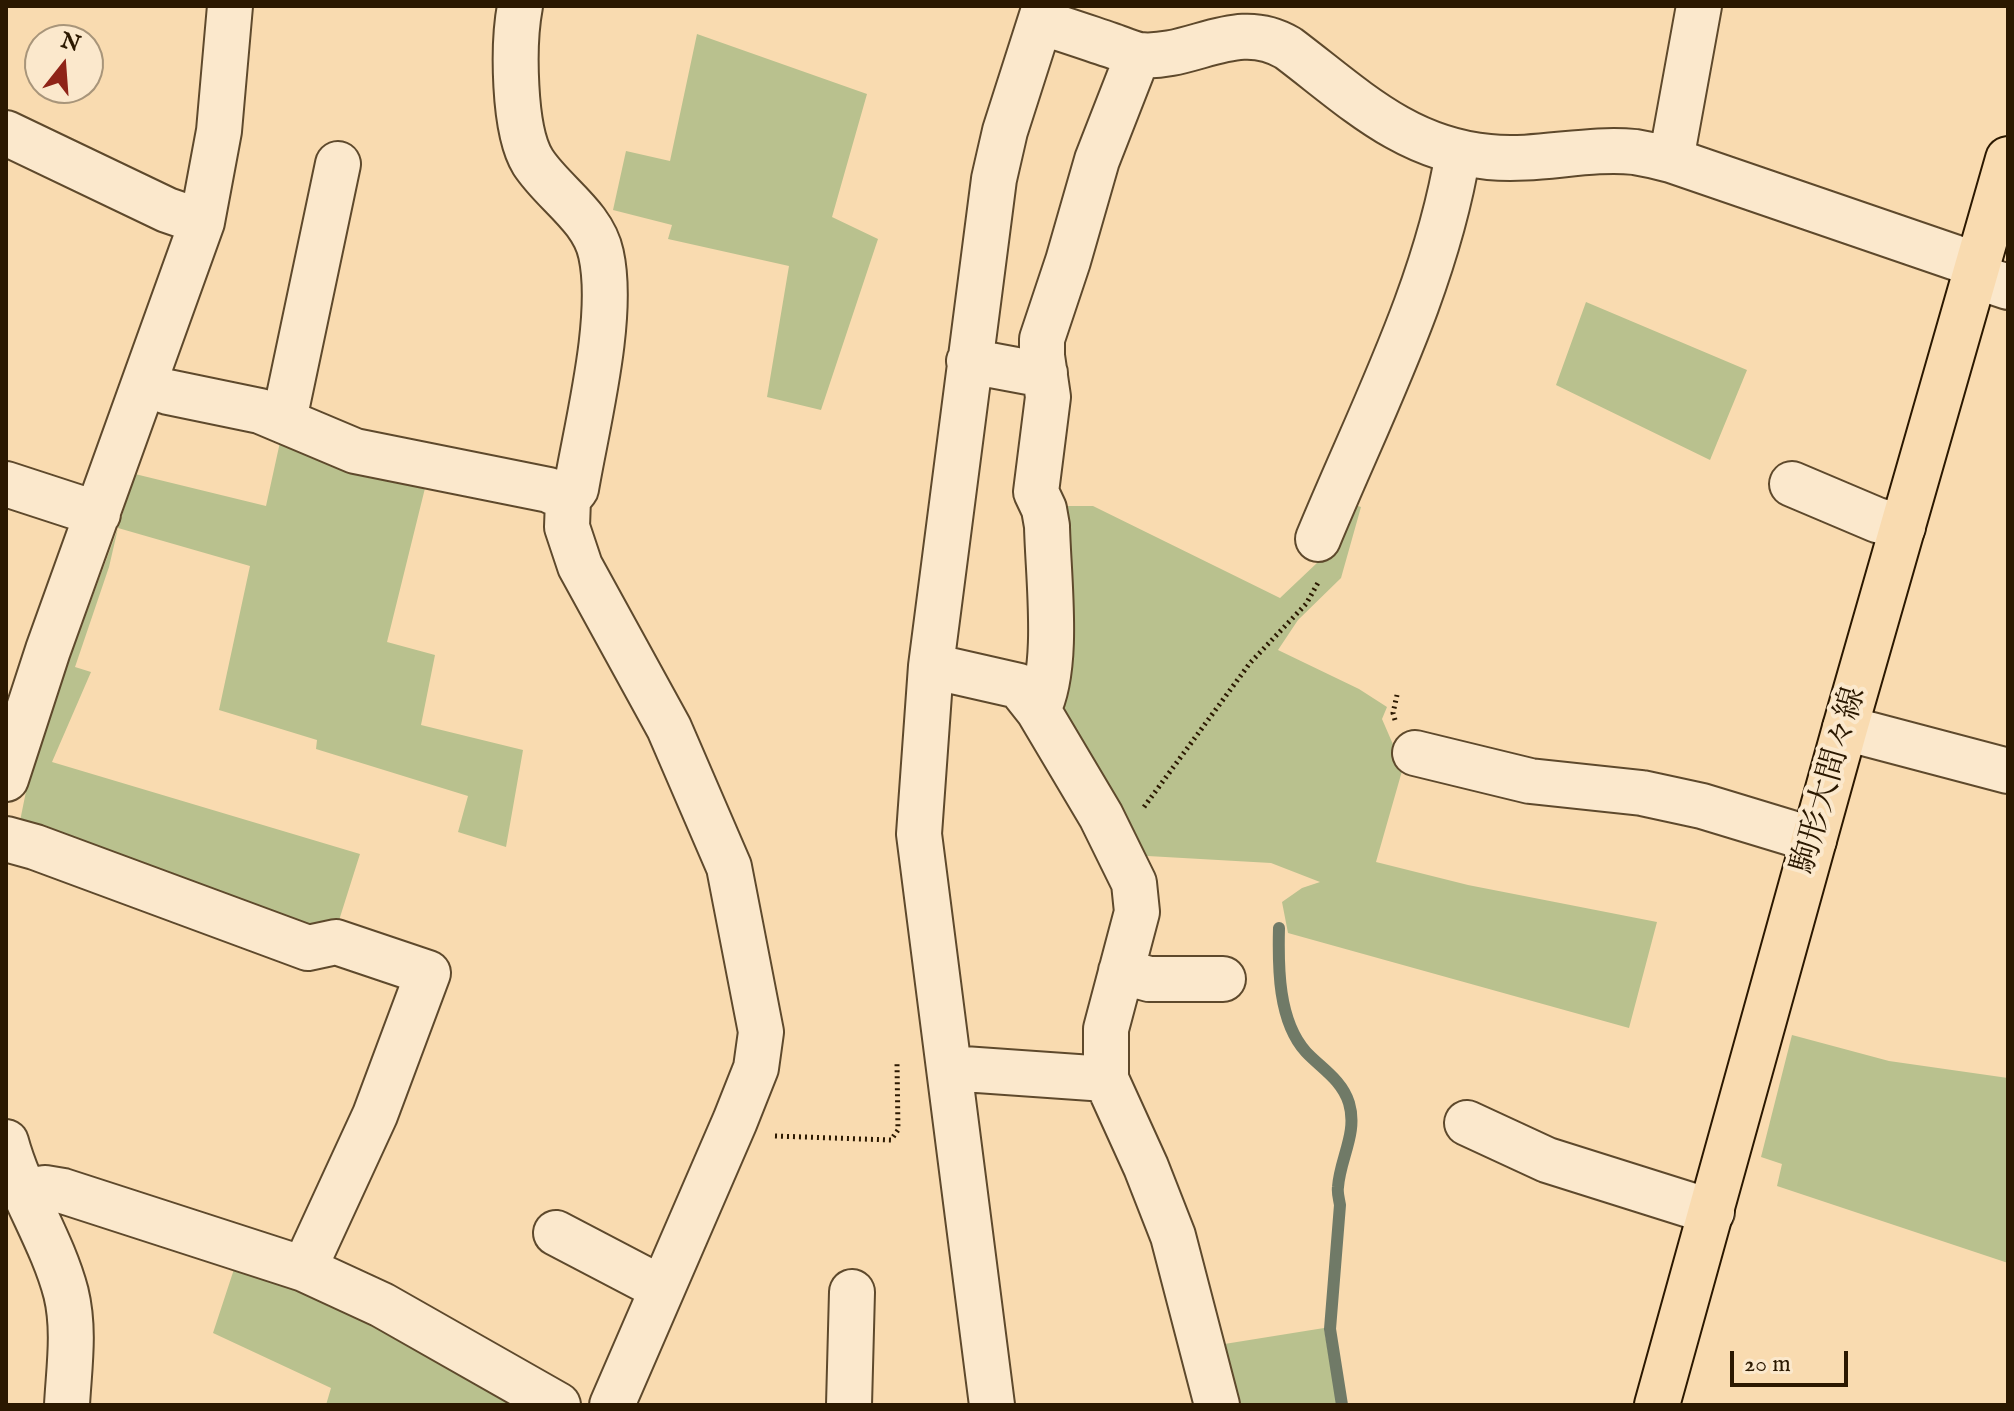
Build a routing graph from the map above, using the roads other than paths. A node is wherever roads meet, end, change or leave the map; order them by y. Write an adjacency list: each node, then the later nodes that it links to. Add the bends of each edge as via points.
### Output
1 (230, 6): 11 (street, via 219,131)
2 (520, 6): 19 (street, via 515,72 524,140 532,160 593,234 605,280 600,349 576,489)
3 (1699, 6): 9 (street)
4 (1042, 14): 5 (street); 13 (street, via 994,179)
5 (1138, 55): 7 (street, via 1216,43 1234,26 1274,39 1398,131); 14 (street, via 1097,160 1042,339)
6 (6, 133): 11 (street)
7 (1458, 153): 9 (street, via 1491,158 1634,152); 22 (street, via 1425,278)
8 (2008, 159): 12 (main road, 駒形大間々線)
9 (1671, 160): 12 (street)
10 (338, 164): 16 (street)
11 (202, 222): 15 (street)
12 (1987, 276): 21 (main road, 駒形大間々線)
13 (969, 361): 14 (street); 23 (street)
14 (1045, 373): 24 (street, via 1048,397 1036,492 1047,526 1050,637 1045,696)
15 (144, 384): 16 (street); 20 (street)
16 (284, 420): 19 (street, via 355,451 549,490)
17 (6, 484): 20 (street)
18 (1792, 484): 21 (street)
19 (568, 499): 41 (street, via 567,527 580,566 669,728 729,867 761,1032 756,1068 730,1135)
20 (98, 514): 28 (street)
21 (1903, 527): 25 (main road, 駒形大間々線)
22 (1322, 528)
23 (931, 666): 24 (street, via 1019,686); 33 (street, via 919,834)
24 (1038, 710): 31 (street, via 1134,883 1137,912)
25 (1845, 728): 27 (street); 30 (main road, 駒形大間々線)
26 (1415, 753): 30 (street, via 1530,781 1642,793)
27 (2008, 771)
28 (6, 779)
29 (6, 839): 40 (street, via 308,948 336,942 428,973 375,1115)
30 (1814, 840): 38 (main road, 駒形大間々線)
31 (1121, 971): 32 (street, via 1149,979); 34 (street, via 1106,1029)
32 (1223, 979)
33 (949, 1068): 34 (street); 47 (street)
34 (1106, 1079): 48 (street, via 1173,1236)
35 (1467, 1123): 38 (street, via 1547,1160)
36 (6, 1142): 37 (street)
37 (25, 1191): 40 (street, via 63,1191); 43 (street, via 57,1264 68,1305 72,1335)
38 (1712, 1212): 49 (main road, 駒形大間々線)
39 (556, 1233): 41 (street)
40 (304, 1269): 44 (street, via 382,1305)
41 (661, 1288): 45 (street)
42 (852, 1292): 46 (street)
43 (67, 1405)
44 (558, 1405)
45 (612, 1405)
46 (849, 1405)
47 (992, 1405)
48 (1217, 1405)
49 (1657, 1405)

